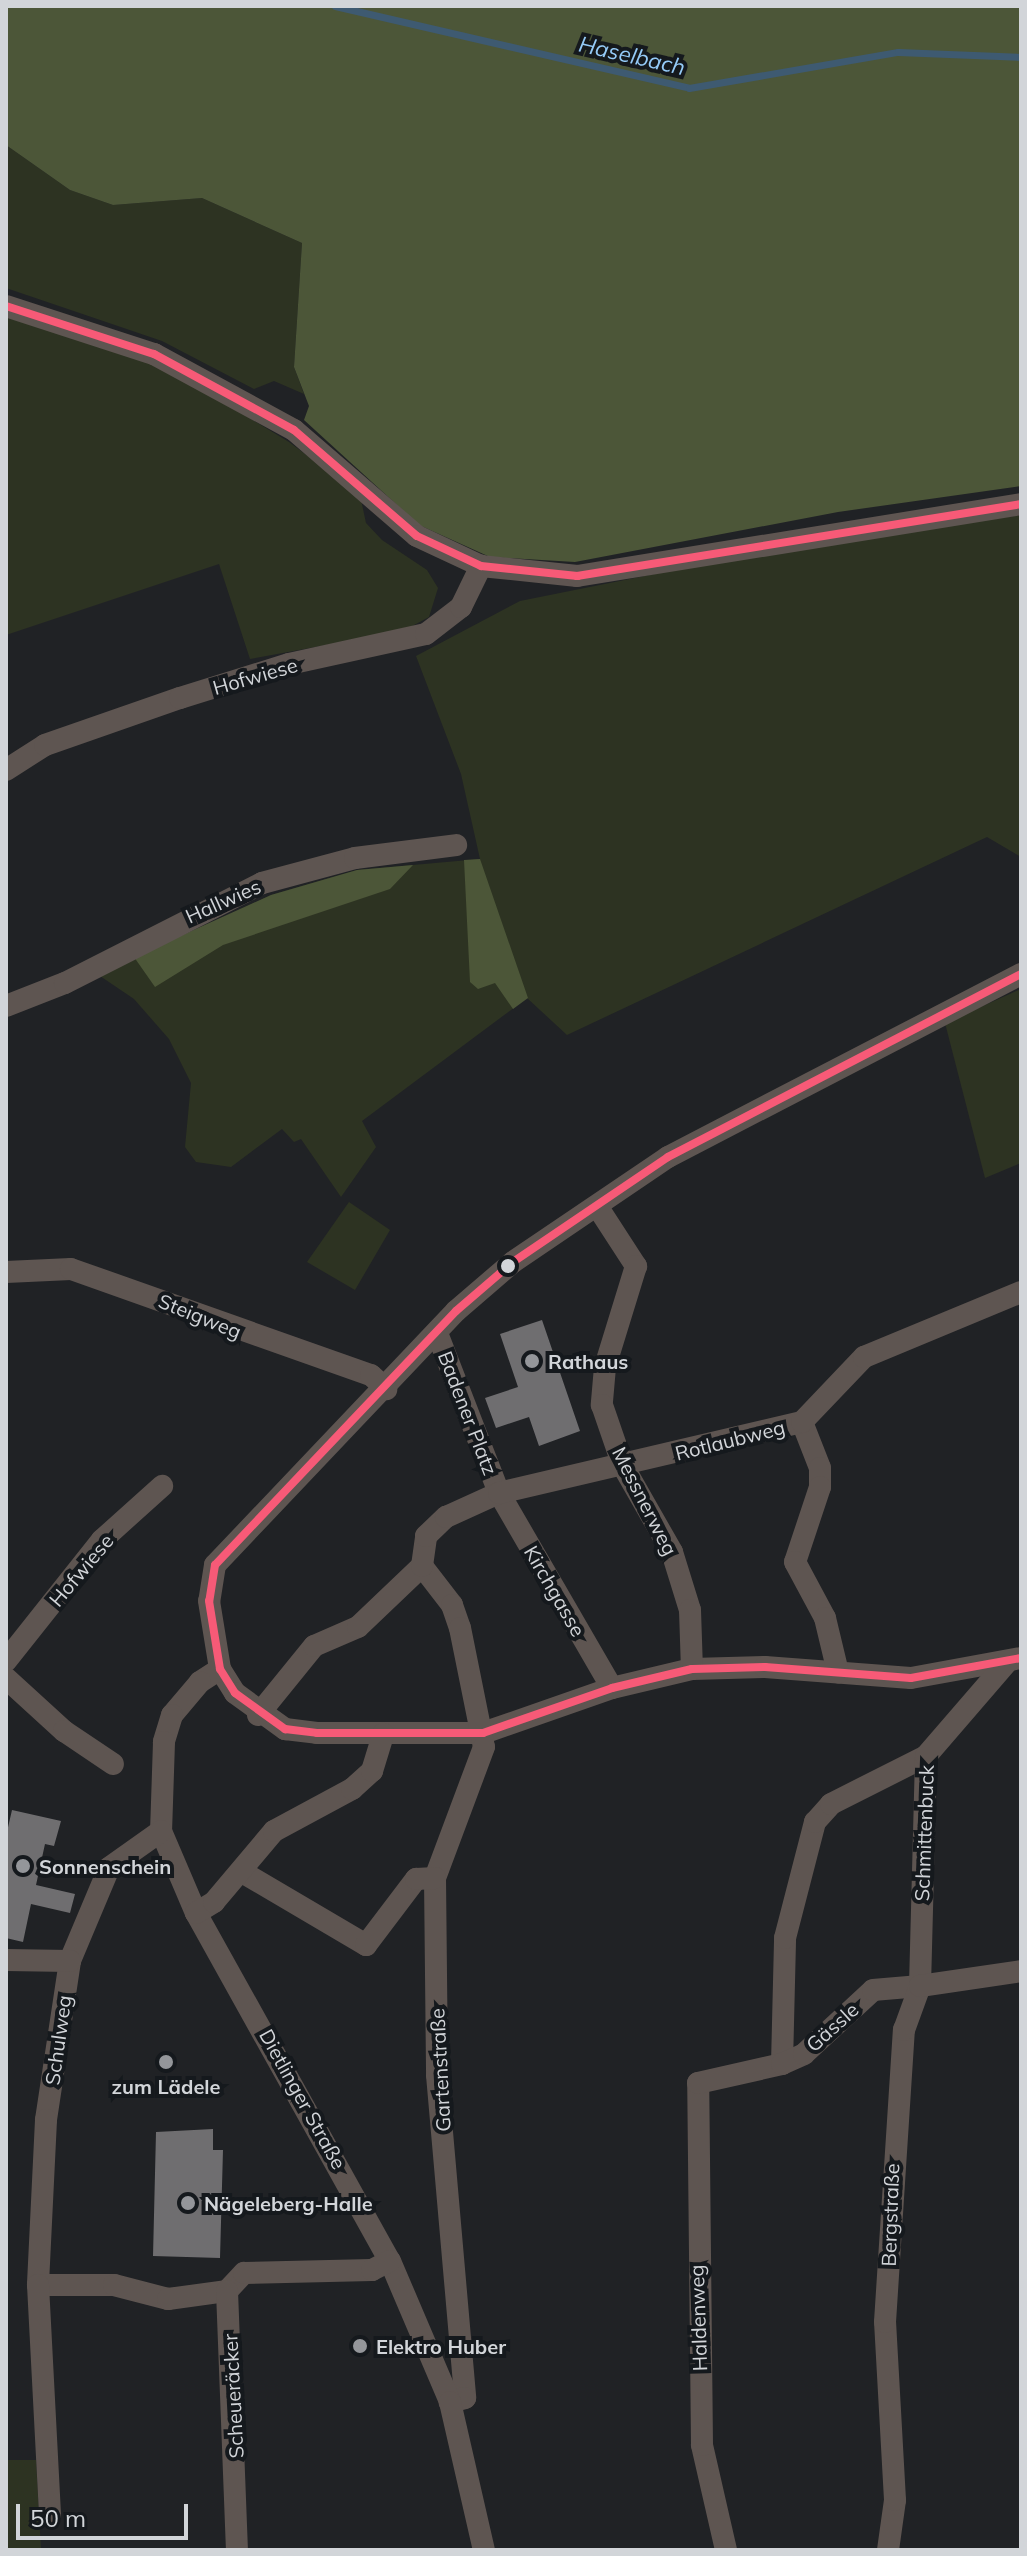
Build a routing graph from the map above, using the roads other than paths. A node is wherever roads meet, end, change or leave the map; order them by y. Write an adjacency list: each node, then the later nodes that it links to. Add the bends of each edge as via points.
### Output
1 (6, 306): 3 (street, via 154,354 294,430 417,536)
2 (1021, 504): 3 (street, via 577,576)
3 (481, 566): 4 (street, Hofwiese, via 461,607 426,634 289,664 180,698 45,745)
4 (6, 770)
5 (456, 845): 7 (street, Hallwies, via 355,858 262,883 65,983)
6 (1021, 974): 8 (street, via 668,1157)
7 (6, 1006)
8 (597, 1206): 11 (street, via 513,1262); 14 (street, Messnerweg, via 636,1266 605,1367 602,1405)
9 (6, 1272): 12 (street, Steigweg, via 71,1269 371,1375)
10 (1021, 1292): 13 (street, Rotlaubweg, via 864,1357)
11 (437, 1333): 12 (street); 16 (street, Badener Platz)
12 (386, 1389): 20 (street, via 215,1565 209,1601)
13 (802, 1422): 14 (street, Rotlaubweg); 22 (street, via 820,1468 820,1487 795,1562 825,1618)
14 (623, 1466): 16 (street, Rotlaubweg); 21 (street, Messnerweg, via 672,1552 690,1610)
15 (162, 1486): 19 (street, Hofwiese, via 102,1540)
16 (499, 1493): 17 (street, Rotlaubweg, via 446,1517 426,1536); 24 (street, Kirchgasse)
17 (422, 1566): 25 (street, via 358,1627 314,1646); 26 (street, via 452,1605)
18 (1014, 1659): 22 (street, via 911,1678); 28 (street, Schmittenbuck)
19 (6, 1661)
20 (220, 1669): 25 (street); 30 (street, Dietlinger Straße, via 200,1682 172,1715 164,1742)
21 (692, 1669): 22 (street); 24 (street)
22 (838, 1672)
23 (6, 1678): 29 (street, via 64,1731)
24 (612, 1688): 26 (street)
25 (258, 1715): 27 (street, via 285,1729)
26 (483, 1733): 27 (street); 32 (street, Gartenstraße, via 484,1747)
27 (383, 1734): 31 (street, via 372,1771 352,1789 274,1831)
28 (926, 1756): 37 (street, Schmittenbuck); 38 (street, via 831,1804 815,1822 785,1938)
29 (113, 1764)
30 (161, 1831): 33 (street, Dietlinger Straße); 35 (street, Schulweg, via 109,1868)
31 (242, 1872): 32 (street, via 366,1945 416,1879); 33 (street)
32 (435, 1878): 43 (street, Gartenstraße, via 437,2075 465,2398)
33 (196, 1913): 40 (street, Dietlinger Straße)
34 (6, 1960): 35 (street)
35 (70, 1961): 41 (street, Schulweg, via 46,2120)
36 (1021, 1971): 37 (street)
37 (920, 1986): 38 (street, Gässle, via 873,1990 804,2054); 48 (street, Bergstraße, via 904,2030 892,2148 885,2322 895,2500)
38 (782, 2064): 39 (street, Gässle)
39 (698, 2083): 47 (street, Haldenweg, via 702,2445)
40 (390, 2261): 42 (street, via 372,2270 244,2273); 43 (street, Dietlinger Straße)
41 (38, 2285): 42 (street, via 114,2285 168,2299); 44 (street, Schulweg)
42 (227, 2291): 45 (street, Scheueräcker)
43 (450, 2402): 46 (street, Dietlinger Straße)
44 (50, 2514)
45 (237, 2550)
46 (484, 2550)
47 (726, 2550)
48 (888, 2550)

